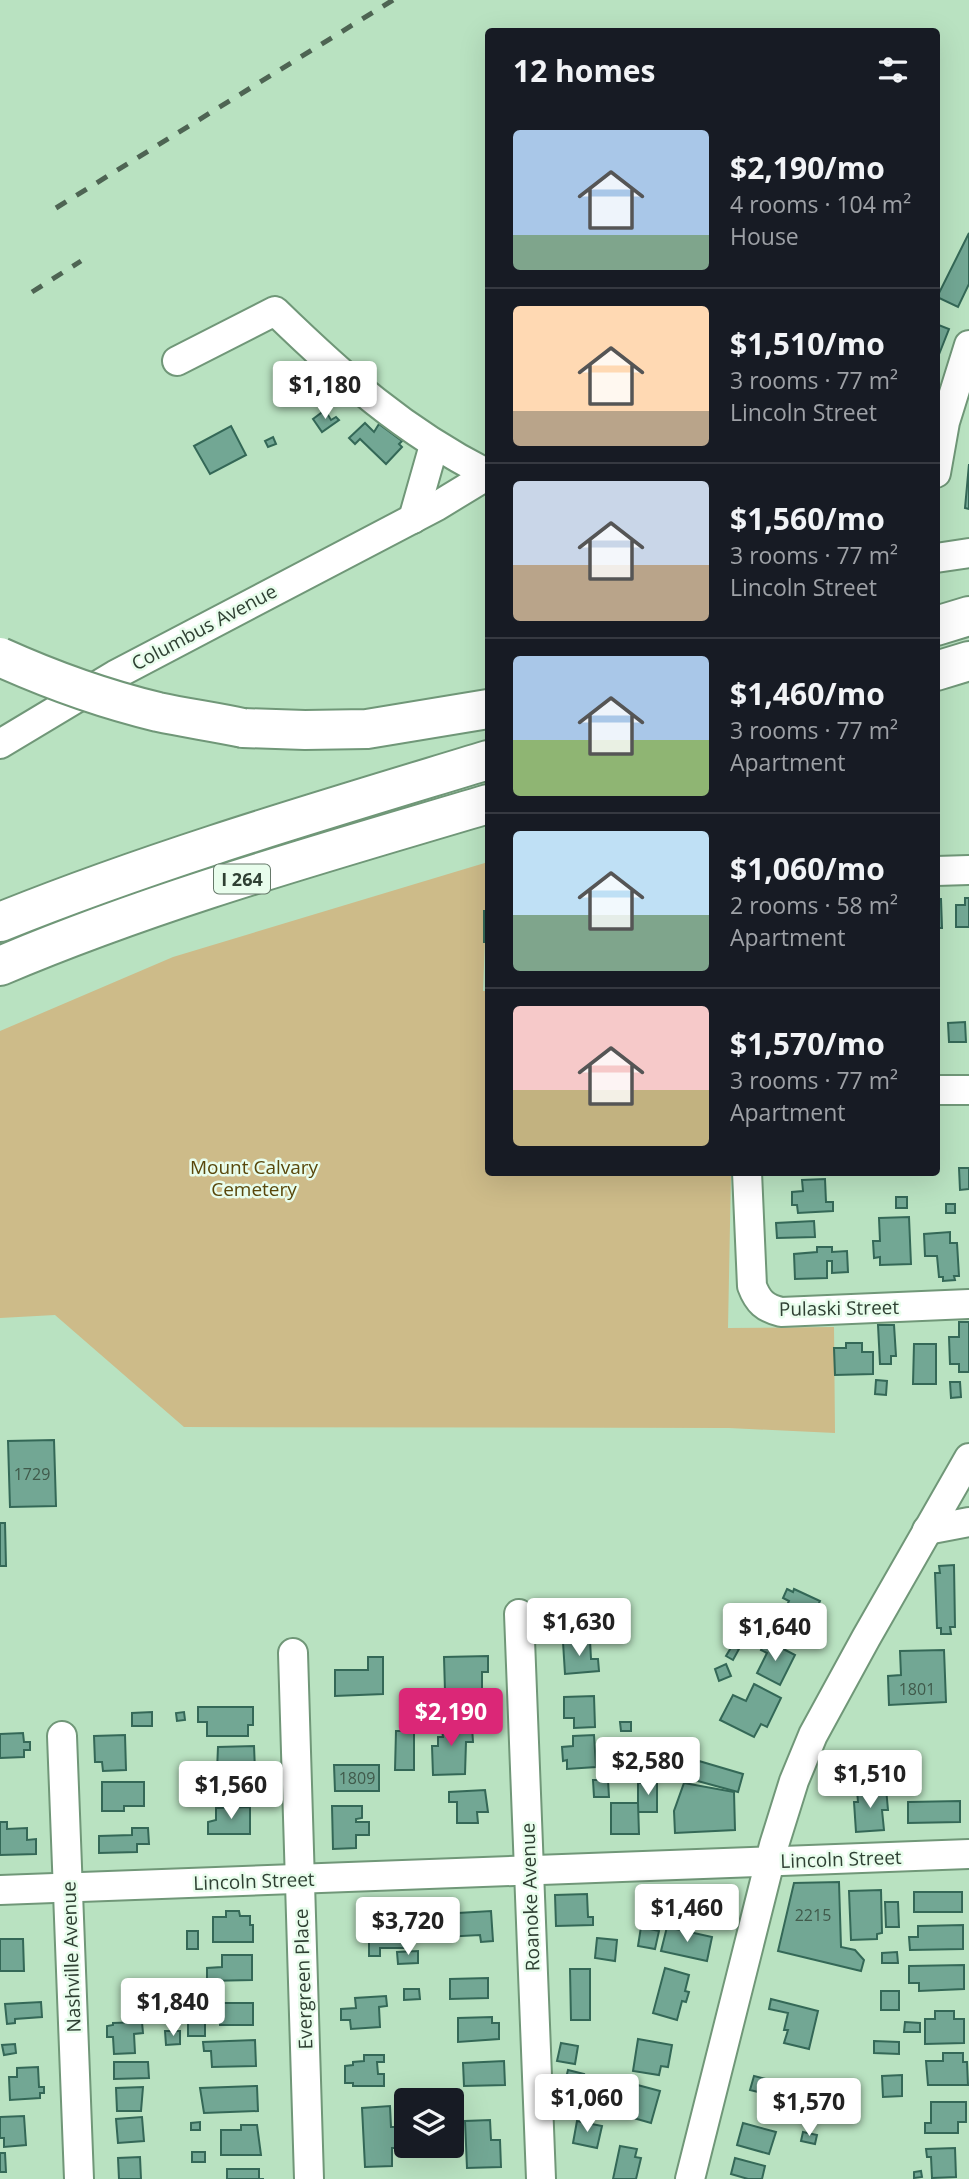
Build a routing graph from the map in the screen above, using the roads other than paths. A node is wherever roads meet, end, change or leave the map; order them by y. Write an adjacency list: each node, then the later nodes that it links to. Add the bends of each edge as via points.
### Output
1 (969, 345): 4 (street)
2 (177, 361): 3 (street, via 275,311 368,396)
3 (434, 445): 5 (street); 7 (street)
4 (940, 450)
5 (485, 473)
6 (485, 477): 7 (street, Columbus Avenue)
7 (413, 519): 17 (street, Columbus Avenue, via 115,675)
8 (969, 553): 9 (street)
9 (940, 557)
10 (969, 615): 11 (highway); 12 (highway)
11 (940, 619)
12 (940, 625)
13 (0, 657): 16 (highway, bridge, via 94,694 243,728 367,729)
14 (969, 661): 15 (highway)
15 (940, 670)
16 (485, 709)
17 (0, 744)
18 (485, 762): 22 (highway, I 264, via 187,854)
19 (485, 805): 23 (highway, I 264, via 232,881)
20 (969, 870): 21 (street)
21 (940, 871)
22 (0, 922)
23 (0, 966)
24 (940, 1090): 25 (street)
25 (969, 1090)
26 (747, 1176): 27 (street, Pulaski Street, via 752,1286 756,1297 770,1309)
27 (969, 1304)
28 (969, 1458): 30 (street)
29 (969, 1522): 30 (street)
30 (928, 1530): 35 (street, via 813,1735)
31 (519, 1614): 36 (street, Roanoke Avenue)
32 (293, 1653): 37 (street, Evergreen Place)
33 (62, 1736): 38 (street, Nashville Avenue)
34 (969, 1854): 35 (street, Lincoln Street)
35 (770, 1862): 36 (street, Lincoln Street); 43 (street)
36 (529, 1871): 37 (street, Lincoln Street); 42 (street, Roanoke Avenue)
37 (300, 1880): 38 (street, Lincoln Street); 41 (street, Evergreen Place)
38 (69, 1888): 39 (street, Lincoln Street); 40 (street, Nashville Avenue)
39 (0, 1891)
40 (79, 2179)
41 (309, 2179)
42 (541, 2179)
43 (690, 2179)

